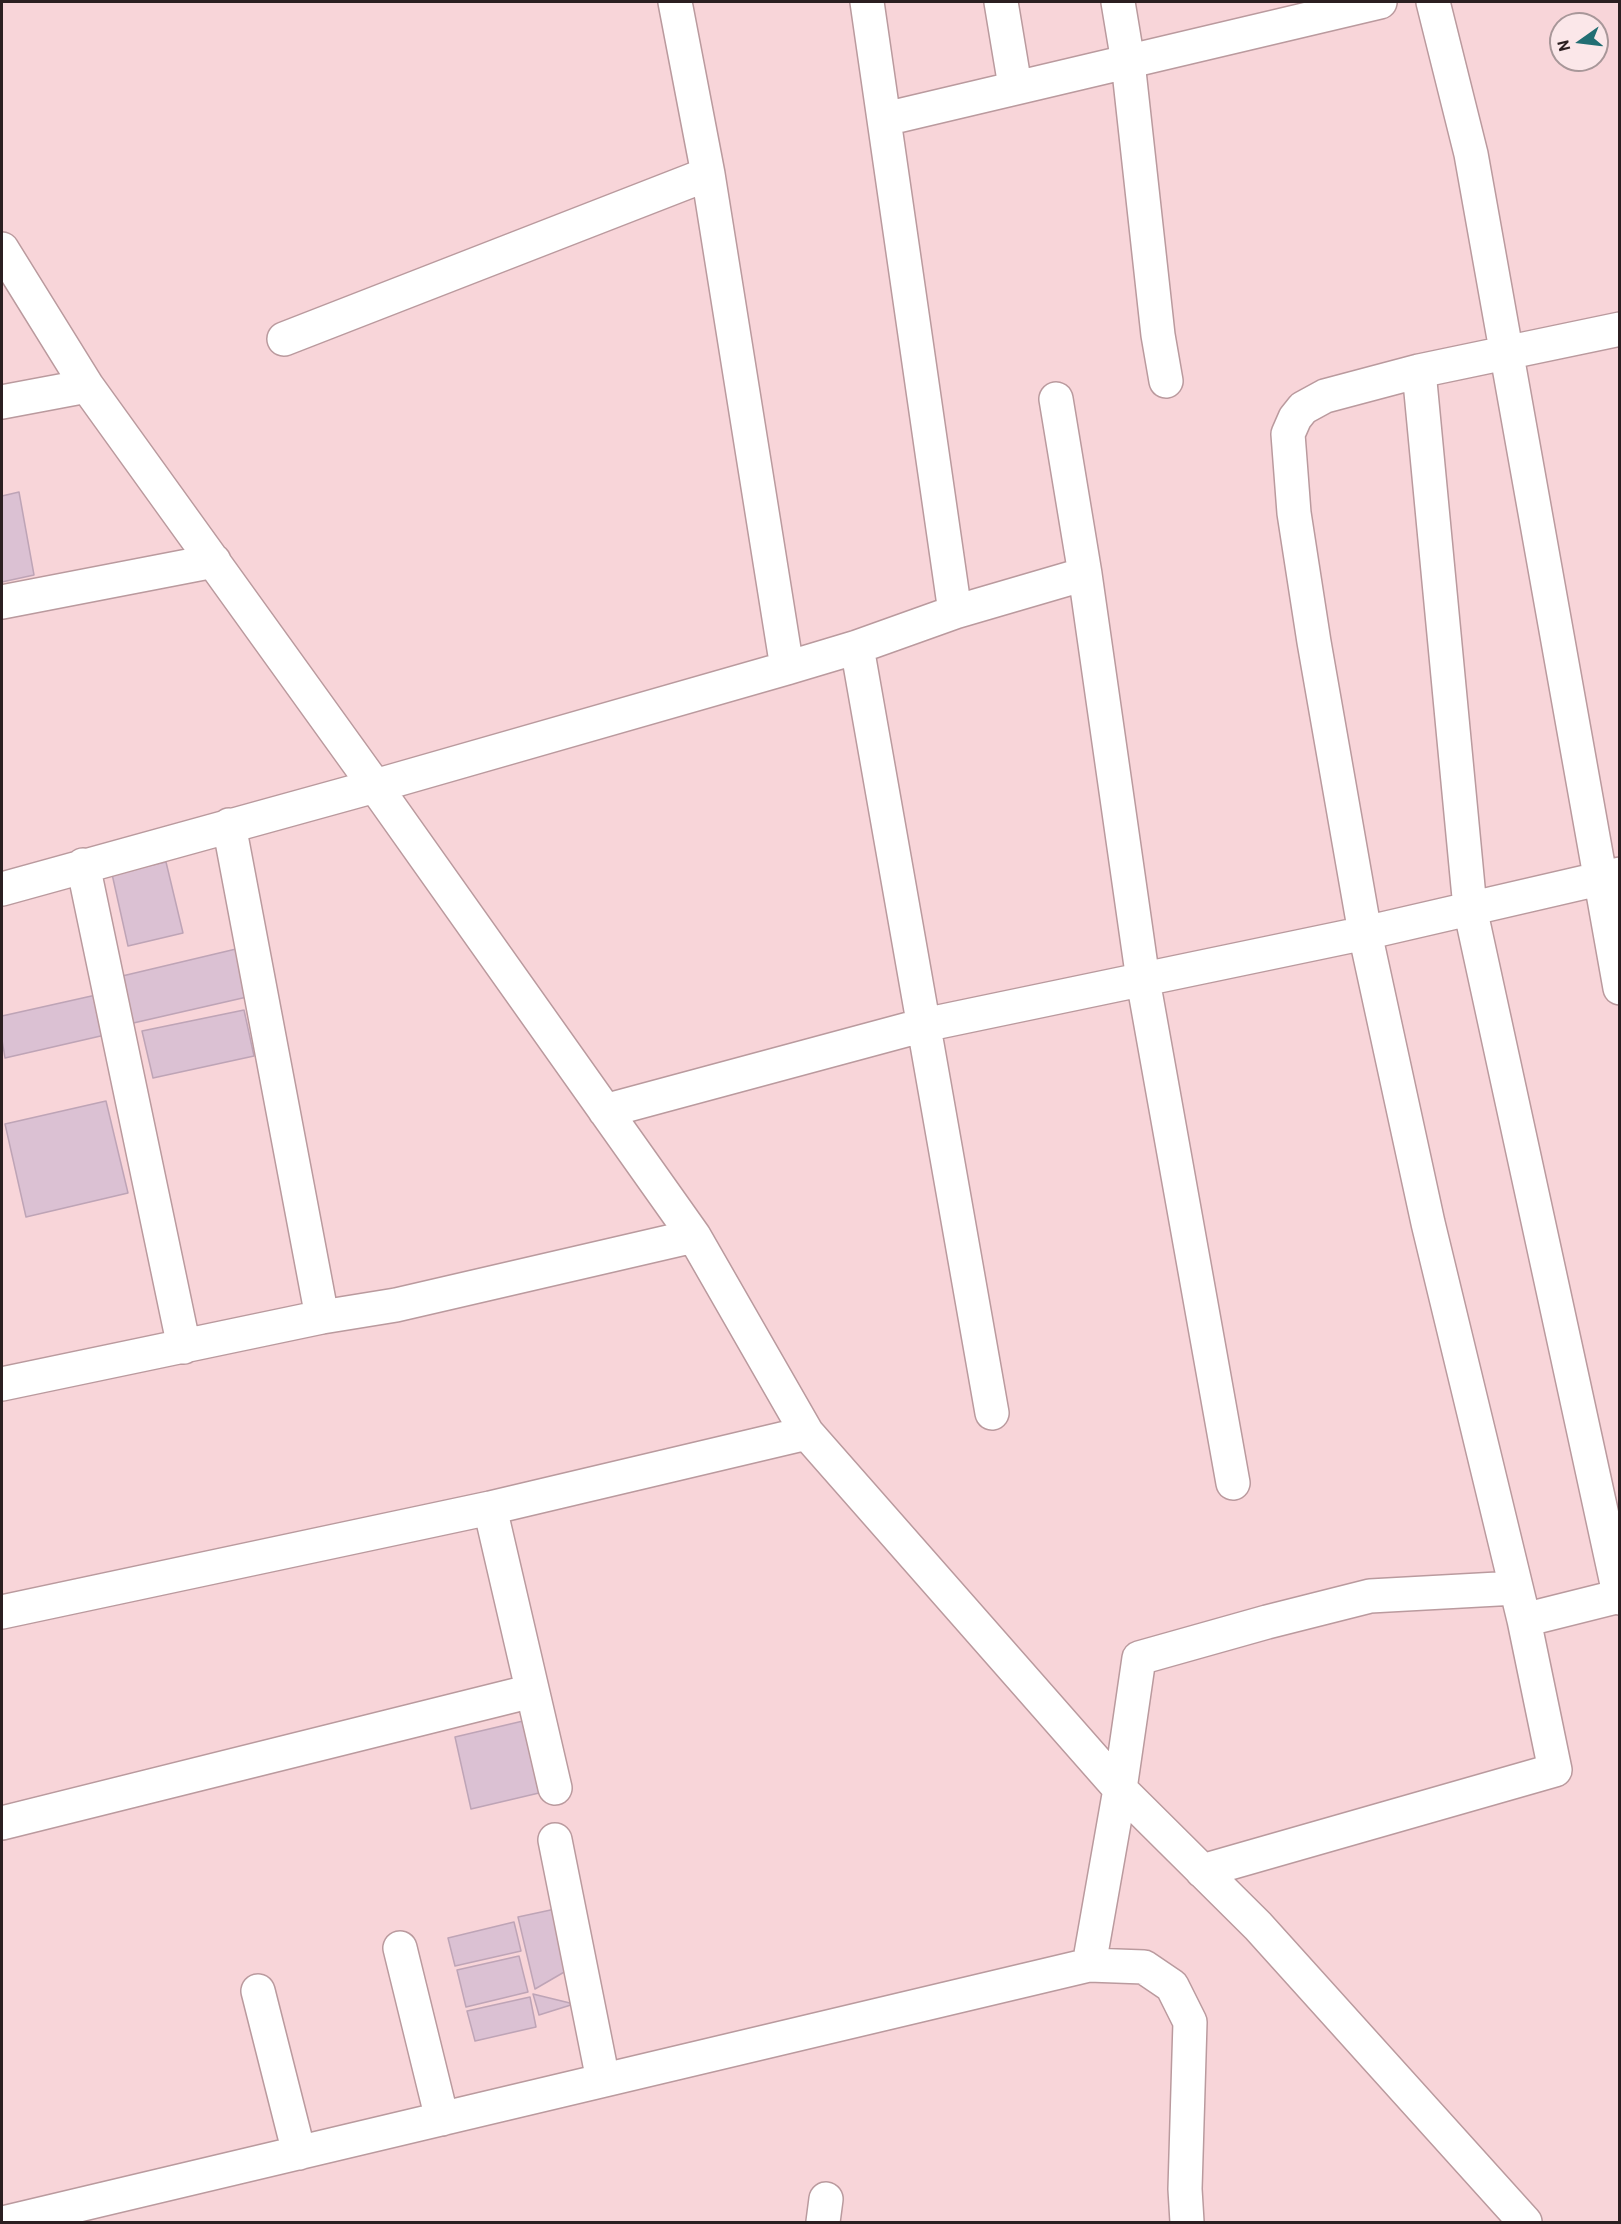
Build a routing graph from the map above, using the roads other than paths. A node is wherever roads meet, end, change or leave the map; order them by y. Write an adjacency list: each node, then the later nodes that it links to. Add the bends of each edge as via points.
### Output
1 (675, 2): 10 (street)
2 (867, 2): 9 (street)
3 (1001, 2): 8 (street)
4 (1118, 2): 7 (street)
5 (1380, 2): 7 (street)
6 (1433, 2): 14 (street, via 1471,154)
7 (1128, 62): 8 (street); 16 (street)
8 (1015, 86): 9 (street)
9 (885, 119): 23 (street)
10 (708, 174): 13 (street); 25 (street)
11 (2, 249): 17 (street)
12 (1620, 329): 14 (street)
13 (284, 339)
14 (1505, 352): 15 (street); 29 (street)
15 (1419, 371): 31 (street); 32 (street, via 1325,396 1303,408 1288,434 1294,513)
16 (1166, 381)
17 (87, 386): 19 (street); 20 (street)
18 (1056, 399): 21 (street)
19 (2, 402)
20 (214, 561): 22 (street); 26 (street)
21 (1085, 574): 23 (street); 33 (street)
22 (2, 603)
23 (955, 612): 24 (street)
24 (857, 647): 25 (street); 35 (street)
25 (787, 668): 26 (street)
26 (375, 786): 27 (street); 36 (street)
27 (229, 825): 28 (street); 38 (street)
28 (83, 866): 30 (street); 39 (street)
29 (1610, 877): 31 (street); 34 (street)
30 (2, 889)
31 (1470, 908): 32 (street); 46 (street)
32 (1365, 933): 33 (street); 45 (street, via 1428,1223)
33 (1143, 980): 35 (street); 43 (street)
34 (1620, 988)
35 (924, 1025): 36 (street); 41 (street)
36 (605, 1111): 37 (street)
37 (694, 1236): 38 (street, via 396,1305); 42 (street)
38 (322, 1317): 39 (street)
39 (184, 1347): 40 (street)
40 (2, 1384)
41 (992, 1413)
42 (807, 1432): 44 (street); 51 (street)
43 (1233, 1483)
44 (490, 1508): 47 (street); 49 (street)
45 (1516, 1588): 48 (street); 51 (street, via 1370,1596 1139,1658)
46 (1619, 1597): 48 (street)
47 (2, 1612)
48 (1524, 1620): 54 (street, via 1555,1770)
49 (532, 1692): 50 (street); 52 (street)
50 (555, 1788)
51 (1120, 1789): 54 (street); 56 (street)
52 (2, 1823)
53 (555, 1840): 58 (street)
54 (1202, 1870): 63 (street, via 1258,1926)
55 (400, 1948): 59 (street)
56 (1089, 1965): 58 (street); 62 (street, via 1144,1967 1172,1986 1190,2022)
57 (258, 1991): 60 (street)
58 (603, 2080): 59 (street)
59 (442, 2119): 60 (street)
60 (299, 2153): 61 (street)
61 (8, 2223)
62 (1187, 2223)
63 (1526, 2223)

